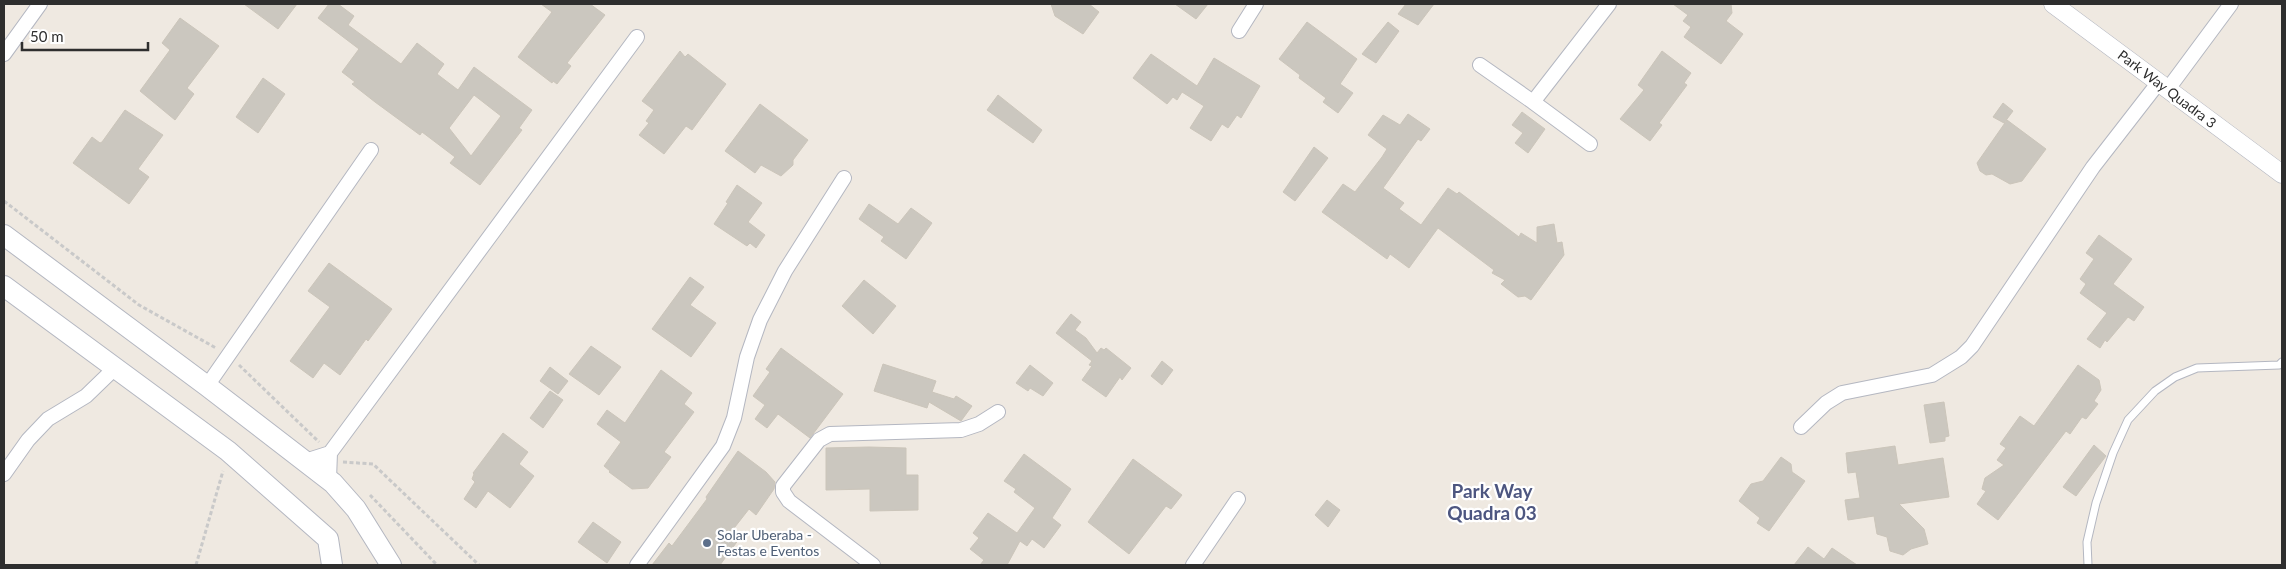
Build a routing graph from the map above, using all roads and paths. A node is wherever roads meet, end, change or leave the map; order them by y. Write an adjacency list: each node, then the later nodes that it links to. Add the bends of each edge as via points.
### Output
1 (40, 4): 8 (street)
2 (1256, 4): 6 (street)
3 (1609, 4): 11 (street)
4 (2053, 4): 10 (street, Park Way Quadra 3)
5 (2231, 4): 10 (street)
6 (1239, 30)
7 (637, 37): 24 (street)
8 (4, 54)
9 (1480, 65): 11 (street)
10 (2163, 86): 14 (street, Park Way Quadra 3); 22 (street, via 2093,166 1972,346 1961,357 1932,375 1842,393 1826,403)
11 (1533, 102): 12 (street)
12 (1590, 144)
13 (371, 150): 20 (street)
14 (2282, 174)
15 (844, 178): 31 (street, via 786,271 760,320 747,357 734,418 723,446)
16 (4, 235): 20 (main road)
17 (4, 286): 19 (main road)
18 (2282, 362): 34 (lane, via 2279,365 2197,368 2175,377 2155,391 2128,420 2113,453 2087,542)
19 (116, 367): 23 (main road); 25 (street, via 86,396 48,419)
20 (207, 386): 24 (main road, via 305,461)
21 (998, 412): 32 (street, via 961,430 830,434 819,440 782,492 789,501)
22 (1801, 427)
23 (228, 451): 27 (path); 28 (main road, via 328,539)
24 (330, 464): 29 (main road); 30 (path, via 372,464)
25 (4, 474)
26 (1238, 499): 33 (street)
27 (196, 565)
28 (332, 565)
29 (392, 565)
30 (479, 565)
31 (637, 565)
32 (872, 565)
33 (1192, 565)
34 (2088, 565)

